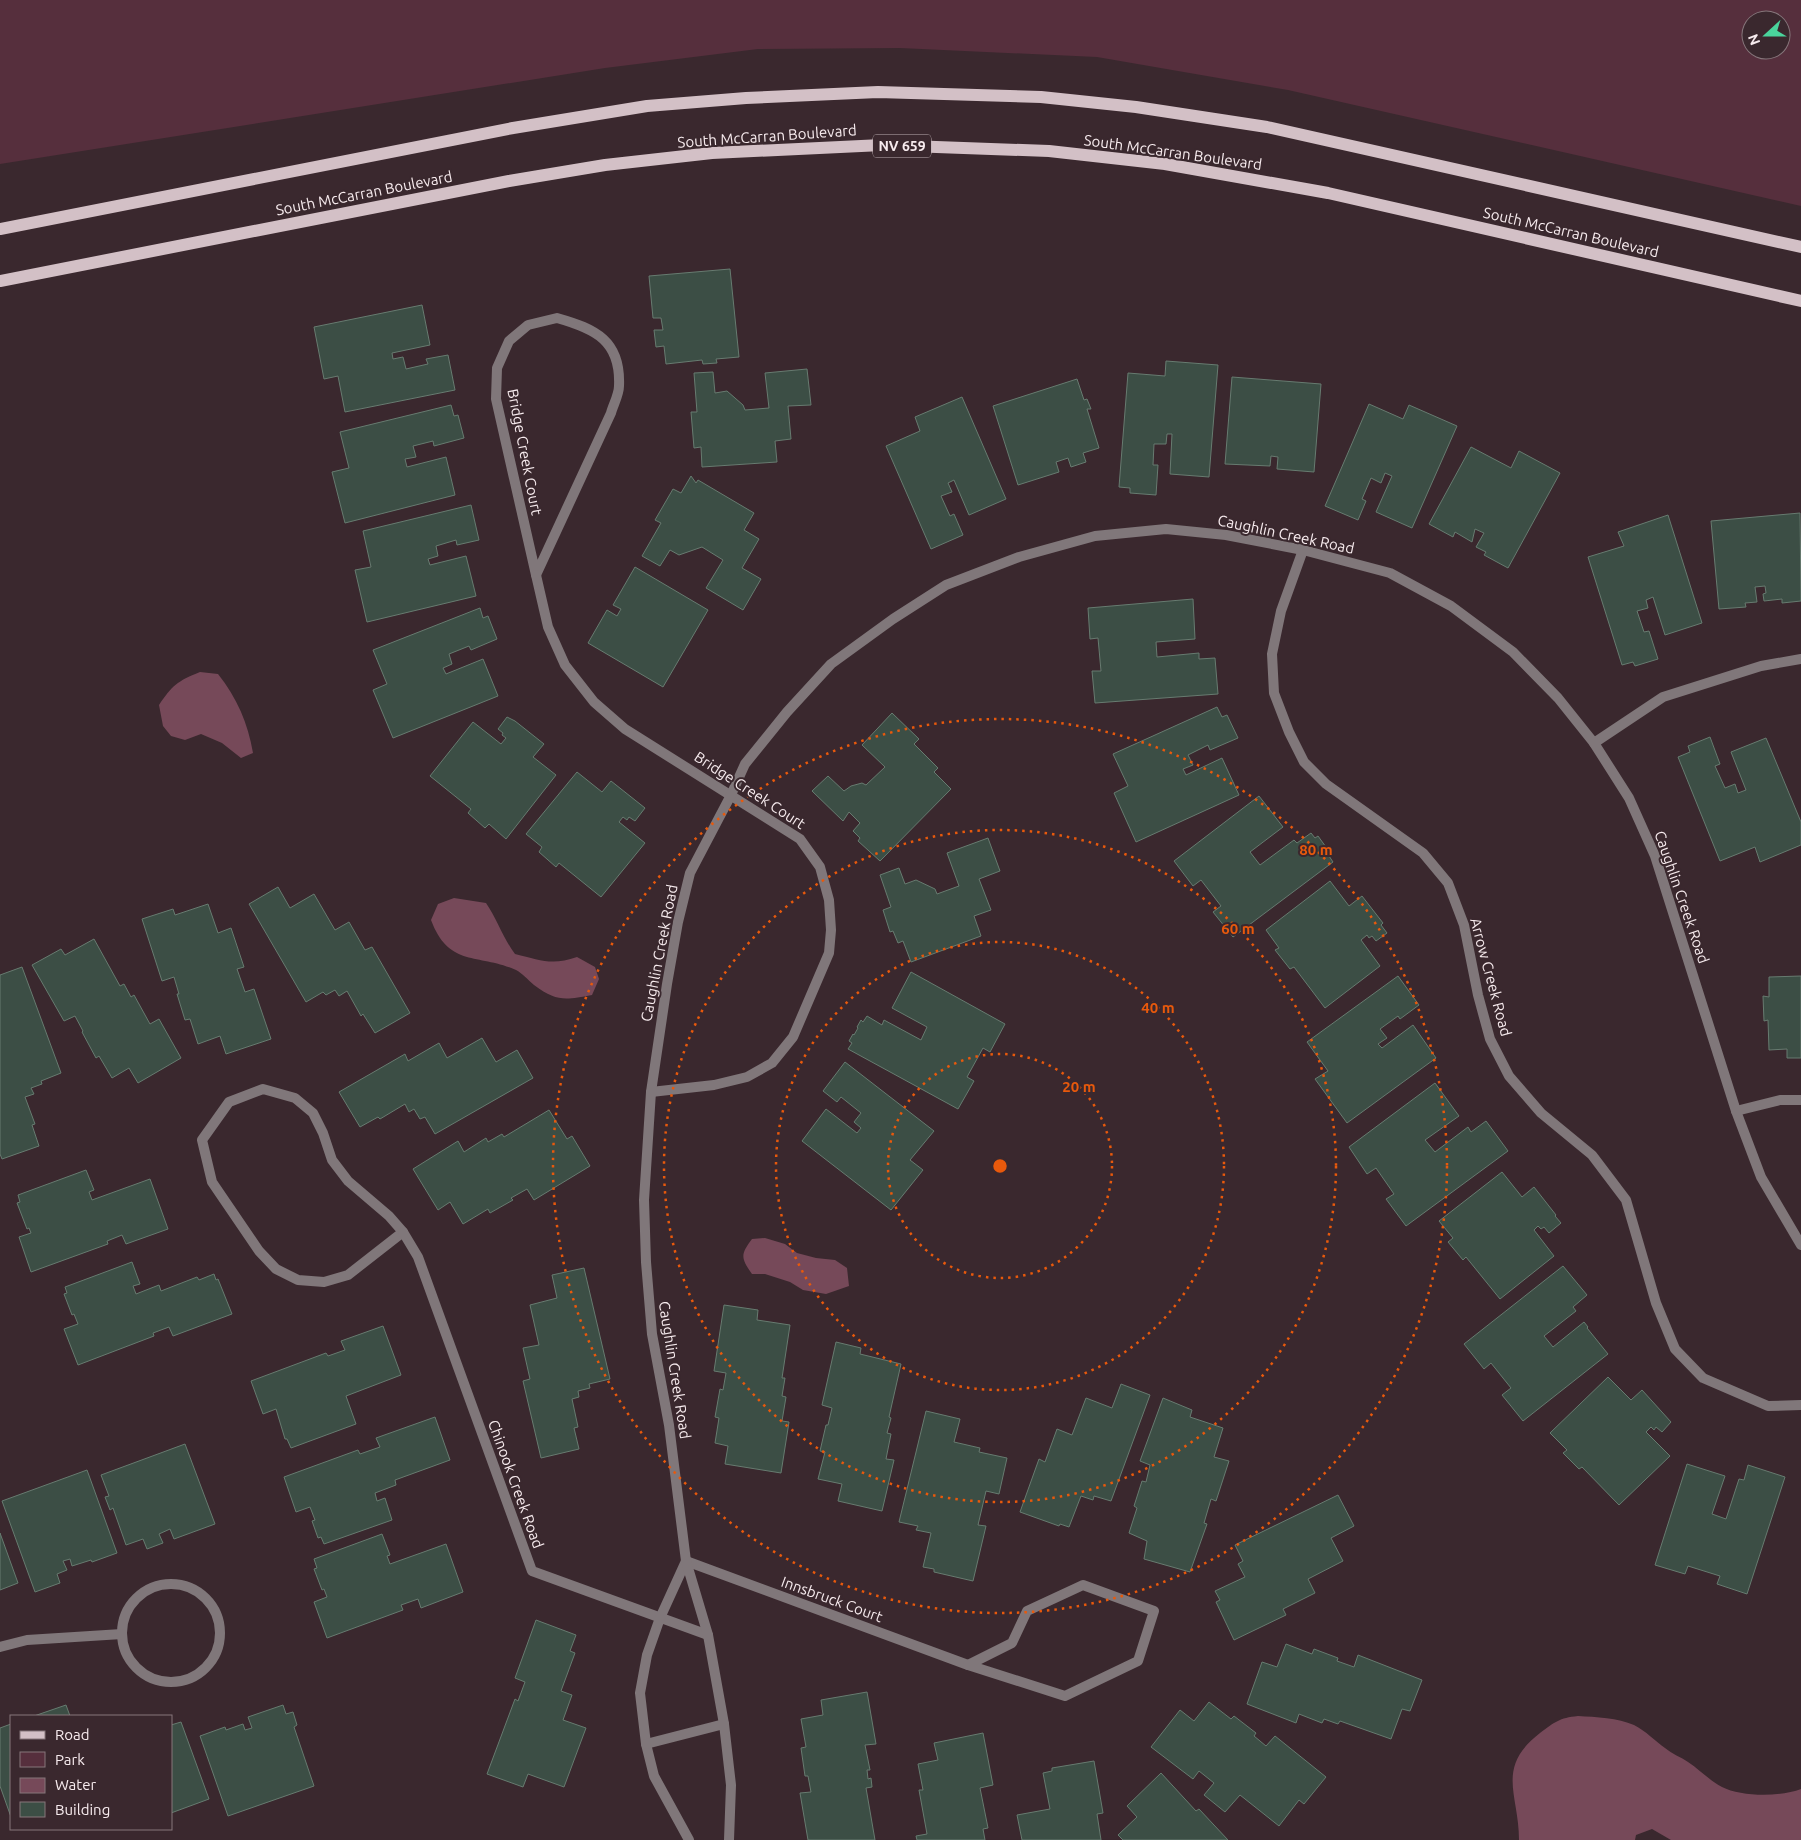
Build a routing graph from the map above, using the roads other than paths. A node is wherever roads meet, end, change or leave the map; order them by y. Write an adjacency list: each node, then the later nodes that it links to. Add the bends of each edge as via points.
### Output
1 (0, 229): 2 (main road, via 513,128 647,106 878,92 1042,97 1136,107 1267,127)
2 (1801, 247)
3 (0, 281): 4 (main road, South McCarran Boulevard / NV 659, via 508,181 605,165 712,154 882,145 1049,151 1184,167 1328,193)
4 (1801, 301)
5 (1302, 550): 8 (street, Caughlin Creek Road, via 1390,573 1451,606 1513,652 1558,698); 9 (street, Caughlin Creek Road, via 1226,535 1166,530 1094,536 1019,557 946,585 831,664 746,764); 15 (street, Arrow Creek Road, via 1272,654 1274,693 1304,762 1326,784 1423,853 1448,883 1464,925 1490,1039 1509,1076 1541,1113 1592,1155 1626,1200 1656,1303 1675,1349 1704,1378 1768,1406)
6 (536, 575): 6 (street, Bridge Creek Court, via 496,399 496,368 509,341 528,325 557,318 582,325 603,338 616,354 619,388 611,413); 9 (street, Bridge Creek Court, via 548,627 565,665 594,702 625,730)
7 (1801, 659): 8 (street, via 1761,666 1663,696)
8 (1594, 742): 12 (street, Caughlin Creek Road, via 1629,798 1655,856)
9 (732, 795): 10 (street, Caughlin Creek Road, via 690,873 678,922); 10 (street, Bridge Creek Court, via 800,840 820,867 829,900 830,953 793,1037 772,1062 747,1077)
10 (651, 1092): 16 (street, Caughlin Creek Road, via 644,1200 646,1262 652,1334 669,1425)
11 (1801, 1100): 12 (street, via 1780,1100)
12 (1736, 1111): 14 (street, Caughlin Creek Road, via 1761,1177)
13 (402, 1232): 13 (street, Chinook Creek Road, via 348,1275 324,1282 298,1280 276,1269 258,1250 212,1182 202,1140 229,1102 263,1090 295,1098 313,1113 332,1160 348,1181 389,1216); 17 (street, Chinook Creek Road, via 418,1257 532,1571)
14 (1801, 1245)
15 (1801, 1405)
16 (686, 1561): 17 (street); 19 (street, Caughlin Creek Road); 21 (street, Innsbruck Court)
17 (660, 1618): 19 (street, Chinook Creek Road); 23 (street, via 647,1655 640,1693)
18 (122, 1634): 18 (street, via 125,1651 134,1666 163,1682 181,1682 196,1676 209,1665 218,1650 220,1633 218,1617 210,1603 186,1586 170,1584 141,1594 130,1605); 20 (street, via 27,1640)
19 (708, 1636): 22 (street, Caughlin Creek Road)
20 (0, 1647)
21 (968, 1664): 21 (street, Innsbruck Court, via 1012,1643 1027,1611 1083,1585 1154,1611 1138,1661 1065,1696)
22 (724, 1724): 23 (street); 25 (street, Caughlin Creek Road, via 731,1785)
23 (646, 1744): 24 (street, via 654,1776)
24 (689, 1840)
25 (729, 1840)

